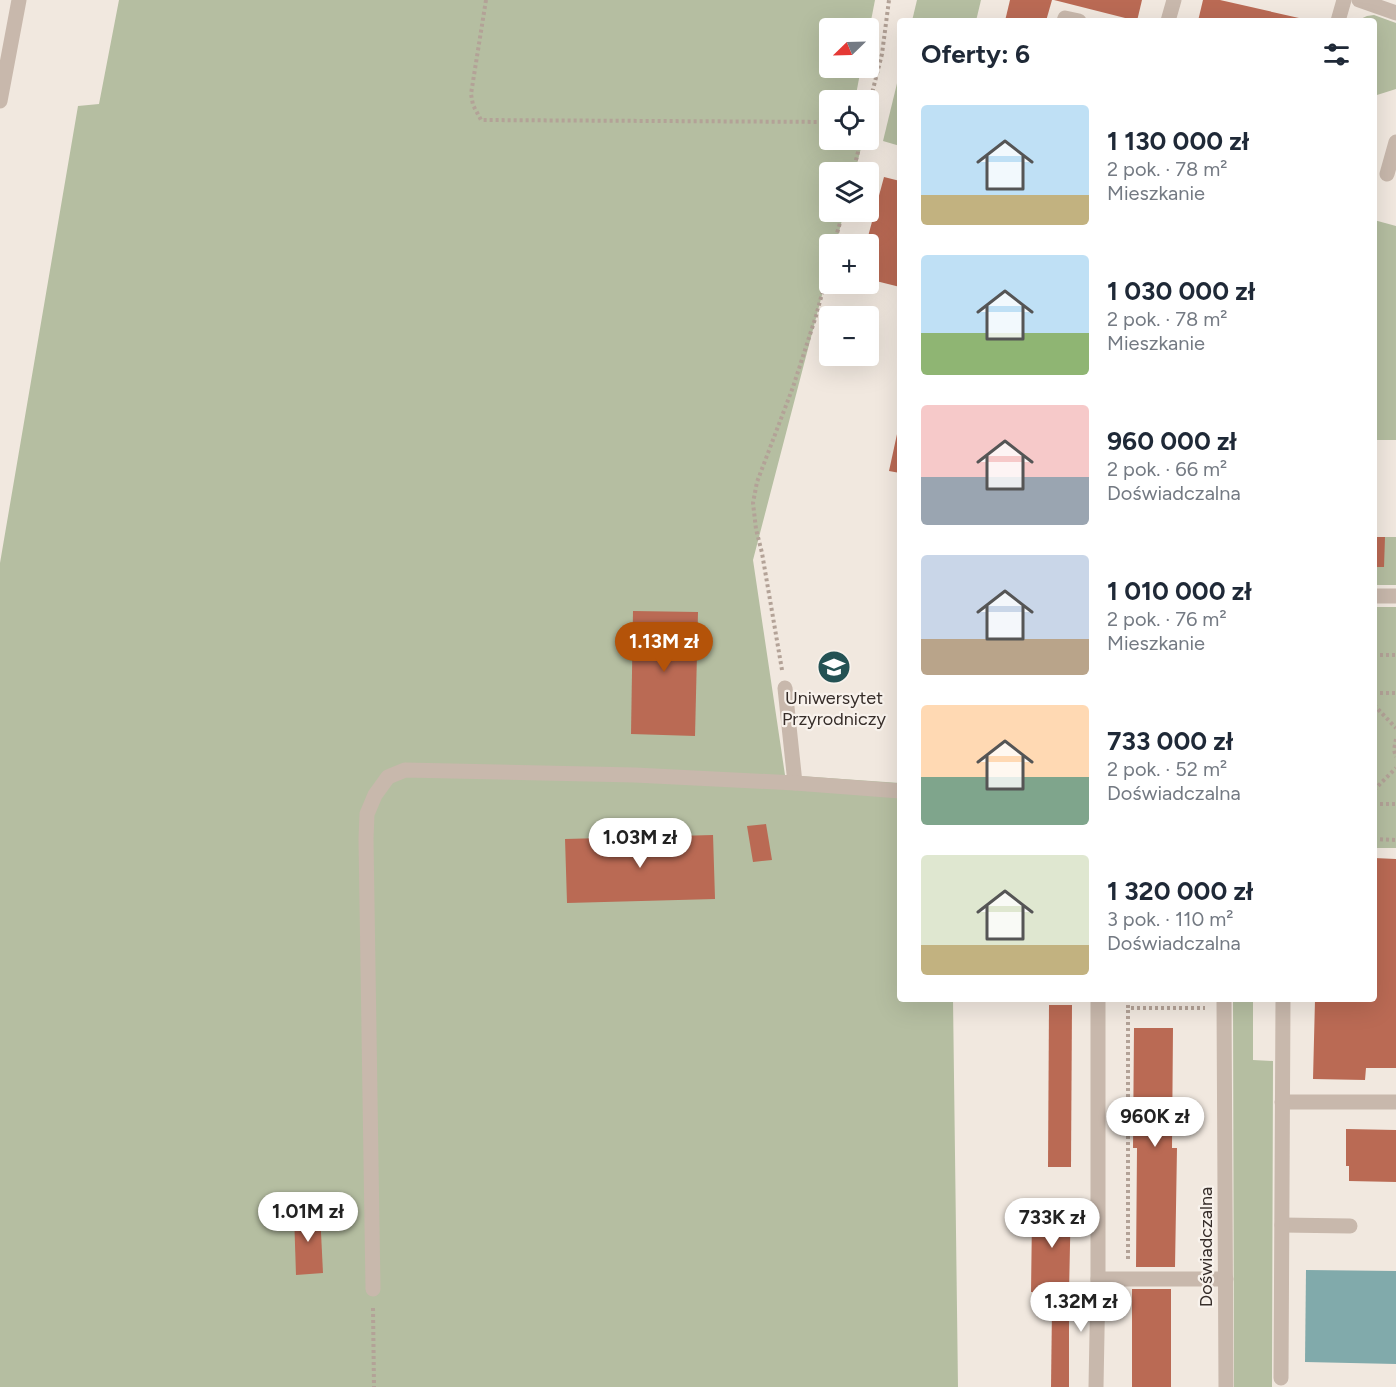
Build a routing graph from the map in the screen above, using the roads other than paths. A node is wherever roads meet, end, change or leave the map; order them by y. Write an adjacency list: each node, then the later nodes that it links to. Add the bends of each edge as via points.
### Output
1 (19, 0): 8 (street)
2 (1174, 0): 6 (street)
3 (1344, 0): 7 (street)
4 (1359, 0): 5 (street)
5 (1396, 13)
6 (1169, 18)
7 (1339, 18)
8 (0, 101)
9 (1396, 142): 10 (street)
10 (1387, 174)
11 (1377, 596): 12 (street)
12 (1396, 596)
13 (785, 688): 14 (street)
14 (795, 783): 15 (street); 25 (street, via 416,770 388,777 367,813 366,839)
15 (897, 791)
16 (1098, 1002): 24 (street)
17 (1224, 1002): 23 (street, Doświadczalna)
18 (1283, 1002): 19 (street)
19 (1282, 1102): 20 (street); 21 (street)
20 (1396, 1102)
21 (1282, 1225): 22 (street); 26 (street)
22 (1350, 1226)
23 (1226, 1279): 24 (street); 28 (street, Doświadczalna)
24 (1098, 1280): 27 (street)
25 (373, 1289)
26 (1281, 1378)
27 (1096, 1387)
28 (1226, 1387)

